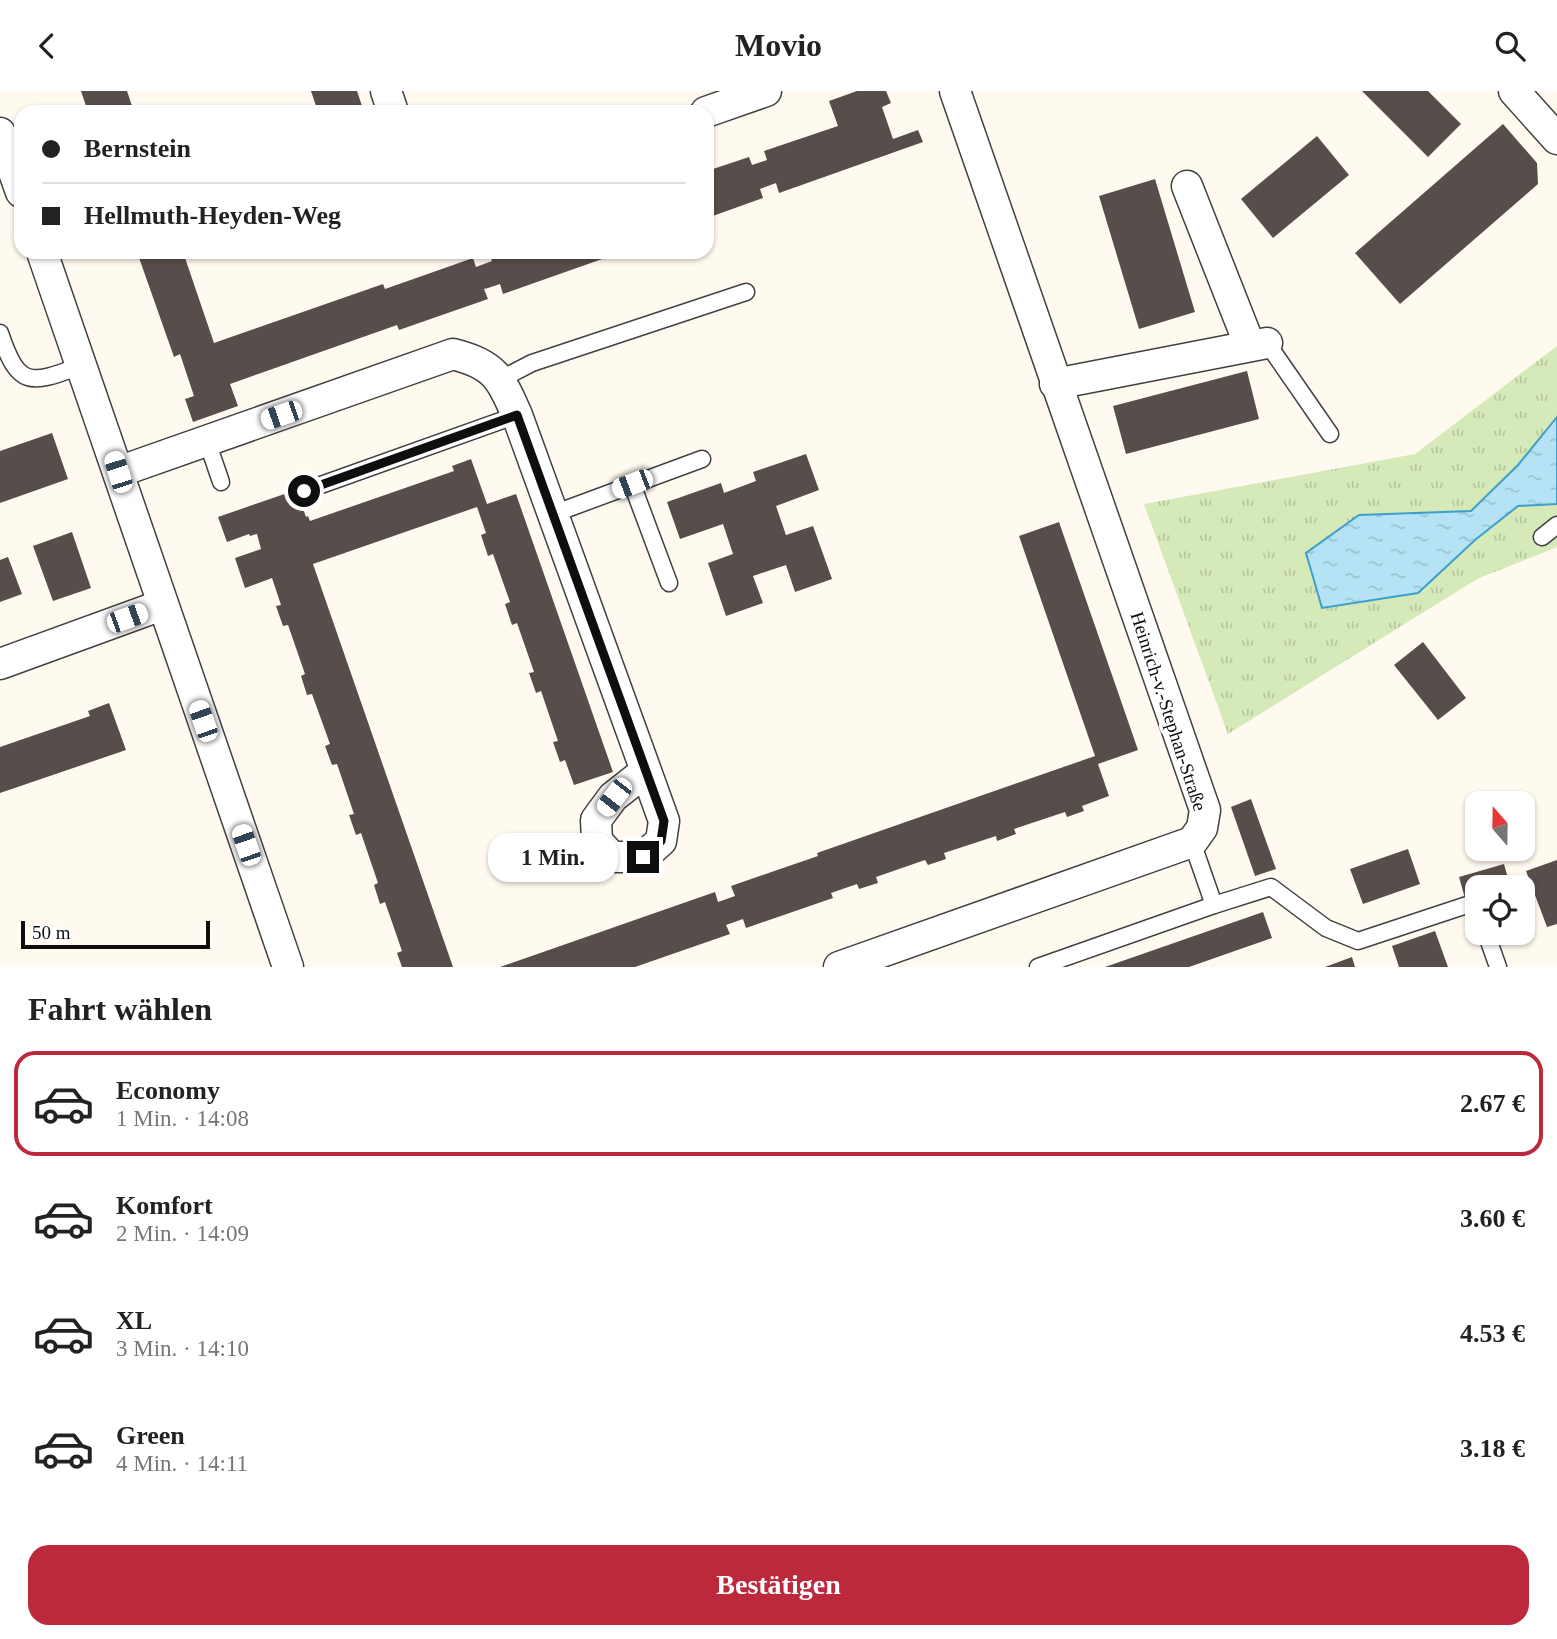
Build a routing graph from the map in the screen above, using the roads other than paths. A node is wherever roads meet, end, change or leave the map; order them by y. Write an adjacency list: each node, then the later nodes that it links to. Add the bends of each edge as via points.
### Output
1 (766, 91): 4 (street)
2 (955, 91): 15 (street, Heinrich-v.-Stephan-Straße)
3 (1514, 91): 6 (street)
4 (714, 109)
5 (0, 133): 7 (street)
6 (1557, 139)
7 (14, 172)
8 (1186, 186): 12 (street)
9 (45, 259): 13 (street)
10 (746, 292): 14 (lane, via 532,363)
11 (0, 333): 13 (lane, via 9,361 31,379 49,378)
12 (1259, 345): 15 (street); 17 (lane)
13 (83, 365): 20 (street)
14 (501, 379): 16 (street); 18 (street, via 477,360 453,354)
15 (1055, 384): 31 (street, Heinrich-v.-Stephan-Straße, via 1205,810 1202,828)
16 (517, 415): 23 (lane); 24 (street)
17 (1330, 433)
18 (207, 441): 20 (street); 21 (lane)
19 (702, 459): 22 (lane)
20 (118, 472): 28 (street)
21 (221, 482)
22 (632, 484): 24 (lane); 27 (lane)
23 (304, 491)
24 (553, 514): 30 (street)
25 (1557, 524): 26 (lane)
26 (1542, 537)
27 (669, 583)
28 (162, 605): 29 (street); 35 (street)
29 (0, 663)
30 (646, 771)
31 (1192, 842): 32 (lane); 36 (street, Heinrich-v.-Stephan-Straße)
32 (1214, 905): 33 (lane, via 1271,887 1326,928 1358,941); 37 (lane)
33 (1465, 906)
34 (1490, 945): 38 (lane)
35 (288, 967)
36 (839, 967)
37 (1038, 967)
38 (1498, 967)

